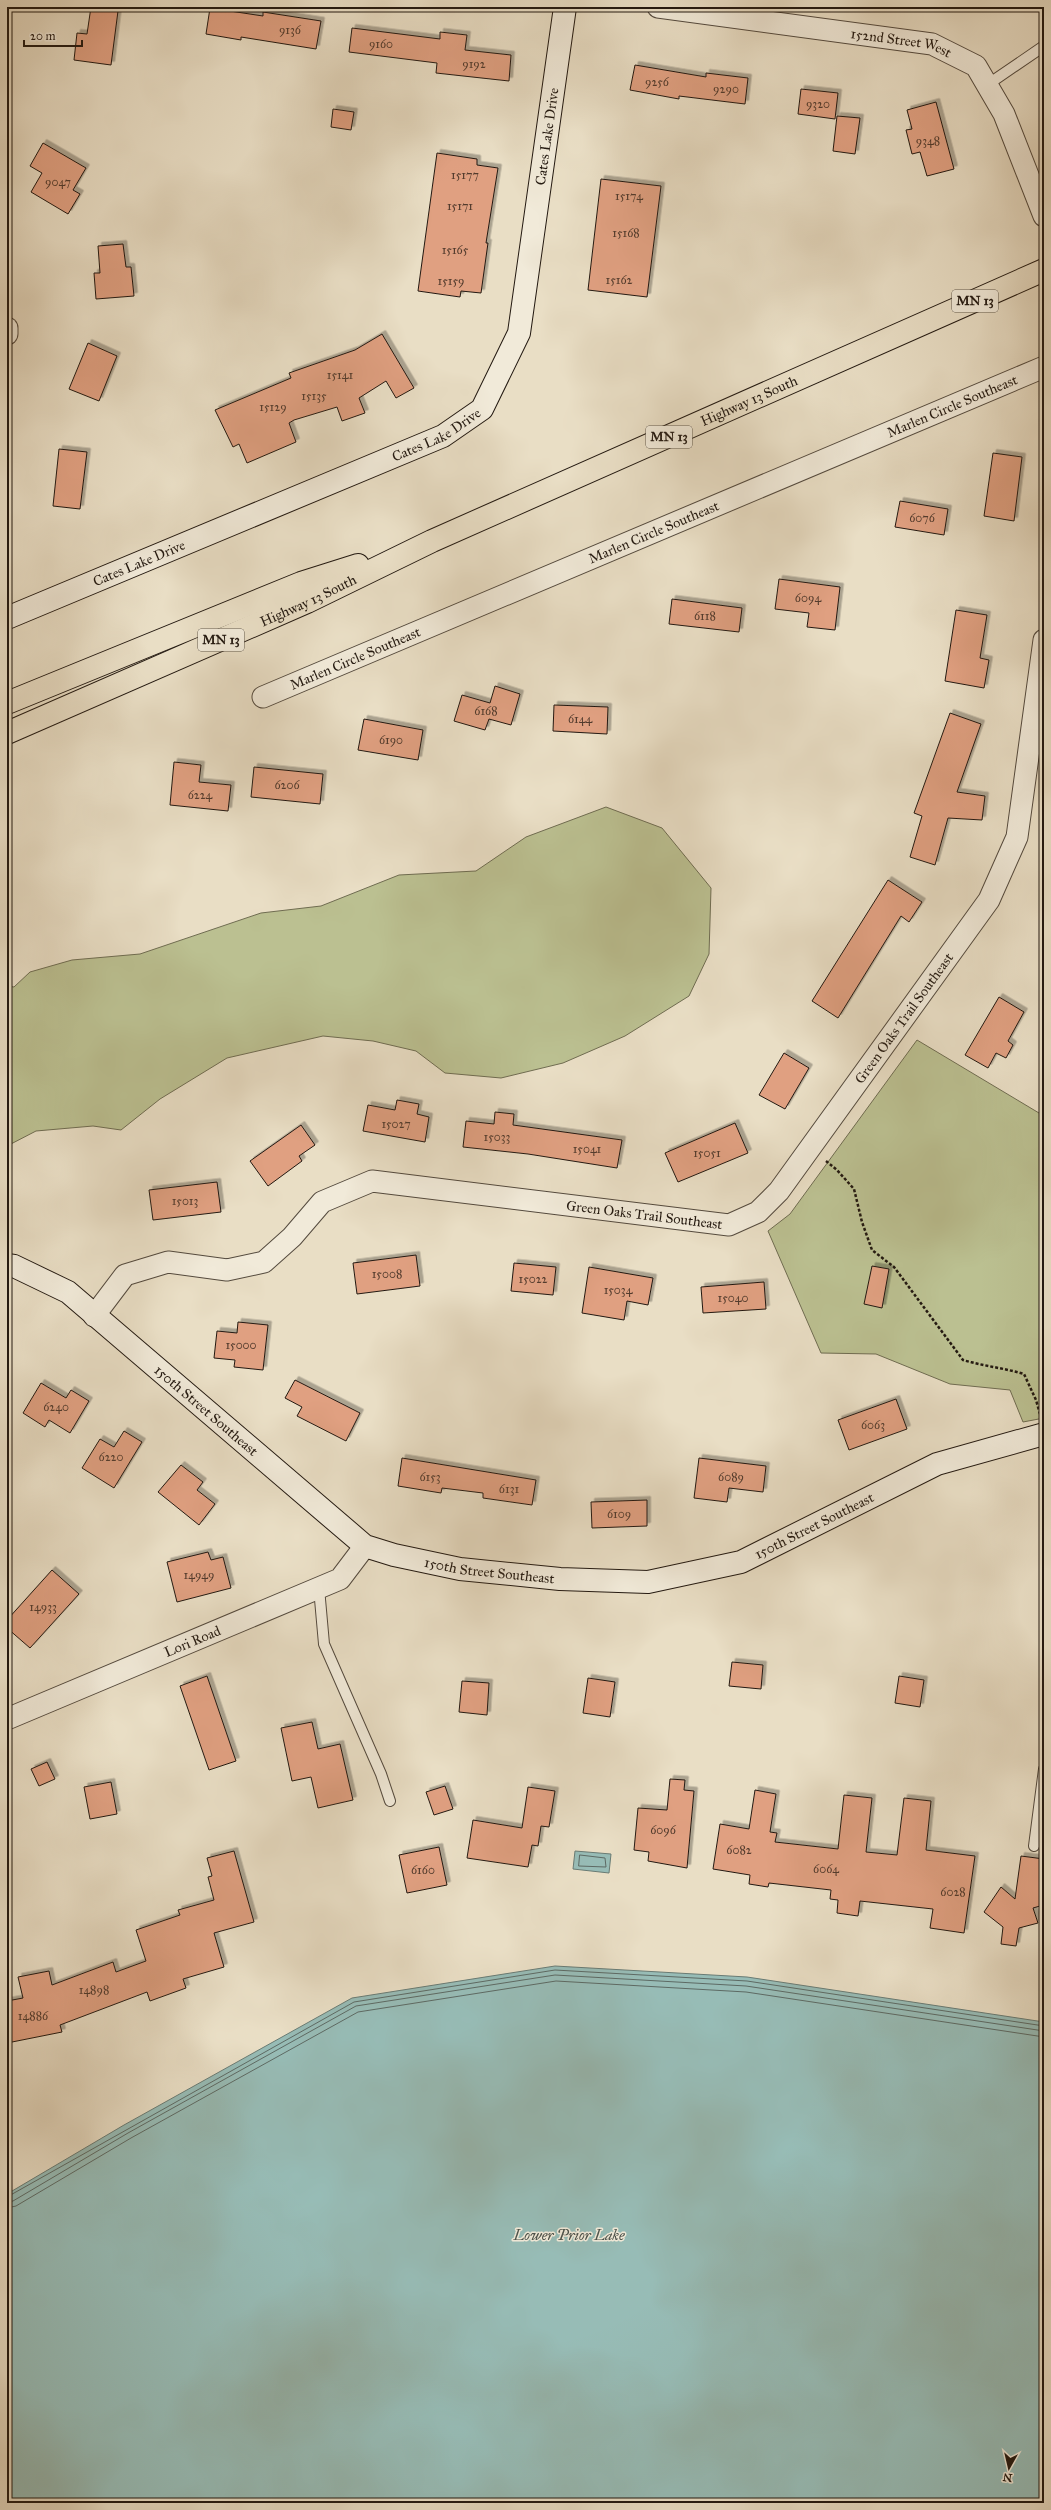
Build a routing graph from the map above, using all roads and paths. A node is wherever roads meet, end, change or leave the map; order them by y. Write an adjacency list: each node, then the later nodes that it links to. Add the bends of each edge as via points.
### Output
1 (565, 7): 11 (street, Cates Lake Drive, via 519,333 482,409 443,436)
2 (658, 7): 4 (street, 152nd Street West, via 932,44 976,66)
3 (1044, 46): 4 (lane)
4 (987, 85): 5 (street, 152nd Street West, via 1004,114)
5 (1044, 216)
6 (1044, 270): 10 (main road, Highway 13 South / MN 13)
7 (7, 328): 8 (street)
8 (7, 334)
9 (1044, 367): 13 (street, Marlen Circle Southeast)
10 (432, 541): 14 (main road, Highway 13 South / MN 13, via 301,583); 15 (main road, Highway 13 South / MN 13, via 307,602)
11 (7, 618)
12 (1044, 640): 16 (street, Green Oaks Trail Southeast, via 1017,837 988,900)
13 (263, 697)
14 (7, 703)
15 (7, 733)
16 (809, 1148): 18 (street, Green Oaks Trail Southeast, via 779,1191 758,1212 729,1225 372,1181 322,1202 292,1237 264,1262 227,1270 168,1262 125,1275); 19 (path, via 837,1170 854,1189 872,1250 894,1267 963,1360 1024,1374 1036,1400)
17 (7, 1265): 18 (street, 150th Street Southeast, via 68,1292)
18 (94, 1316): 20 (street, 150th Street Southeast)
19 (1042, 1425): 20 (street, 150th Street Southeast, via 937,1464 740,1562 648,1582 560,1579 460,1569)
20 (365, 1546): 21 (street, Lori Road, via 340,1579)
21 (319, 1588): 22 (street, Lori Road); 24 (lane, via 324,1644 378,1767)
22 (7, 1719)
23 (1044, 1769): 25 (lane)
24 (390, 1801)
25 (1034, 1846)

